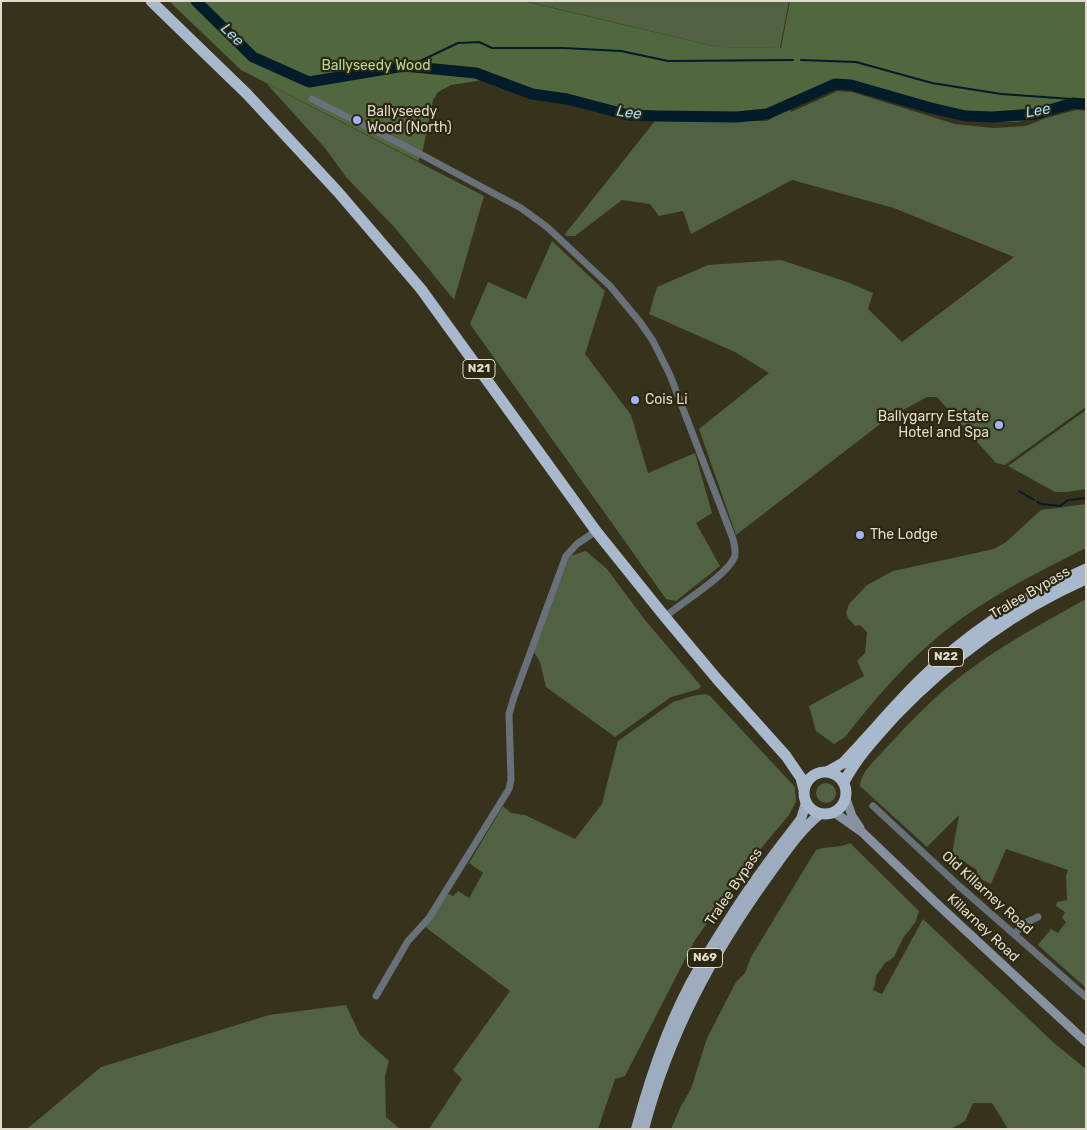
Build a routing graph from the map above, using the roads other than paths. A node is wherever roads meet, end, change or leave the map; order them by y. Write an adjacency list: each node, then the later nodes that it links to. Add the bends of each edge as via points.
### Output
1 (151, 1): 3 (highway, N21, via 248,94 338,192 421,290)
2 (312, 99): 6 (street, via 486,188 540,221 610,286 653,341 686,412 735,552 735,557 722,573)
3 (596, 531): 6 (highway, N21); 19 (street, via 566,556 514,696 509,714 509,789 429,918 408,941)
4 (1086, 569): 8 (highway, Tralee Bypass / N22, via 1015,605 963,643 914,686 843,763)
5 (1086, 578): 9 (highway, Tralee Bypass / N22, via 1022,611 966,650 925,686 877,736)
6 (664, 617): 7 (highway, N21)
7 (786, 756): 8 (highway, N21, via 809,771); 10 (highway, N21, via 801,778)
8 (822, 773): 9 (highway, via 837,775); 10 (highway, N22, via 808,780)
9 (844, 782): 11 (highway)
10 (804, 790): 12 (highway)
11 (846, 799): 14 (highway); 16 (main road, Killarney Road)
12 (806, 803): 15 (highway); 22 (main road, Tralee Bypass / N69, via 801,819 741,901 676,1012 649,1083)
13 (873, 806): 18 (street, Old Killarney Road)
14 (835, 813): 15 (highway); 16 (main road, Killarney Road)
15 (820, 814): 23 (main road, Tralee Bypass / N69, via 804,828 749,902 705,973 670,1048)
16 (862, 832): 21 (main road, Killarney Road)
17 (1038, 916): 18 (street)
18 (1014, 934): 20 (street, Old Killarney Road)
19 (376, 996)
20 (1086, 996)
21 (1086, 1042)
22 (636, 1129)
23 (644, 1129)

